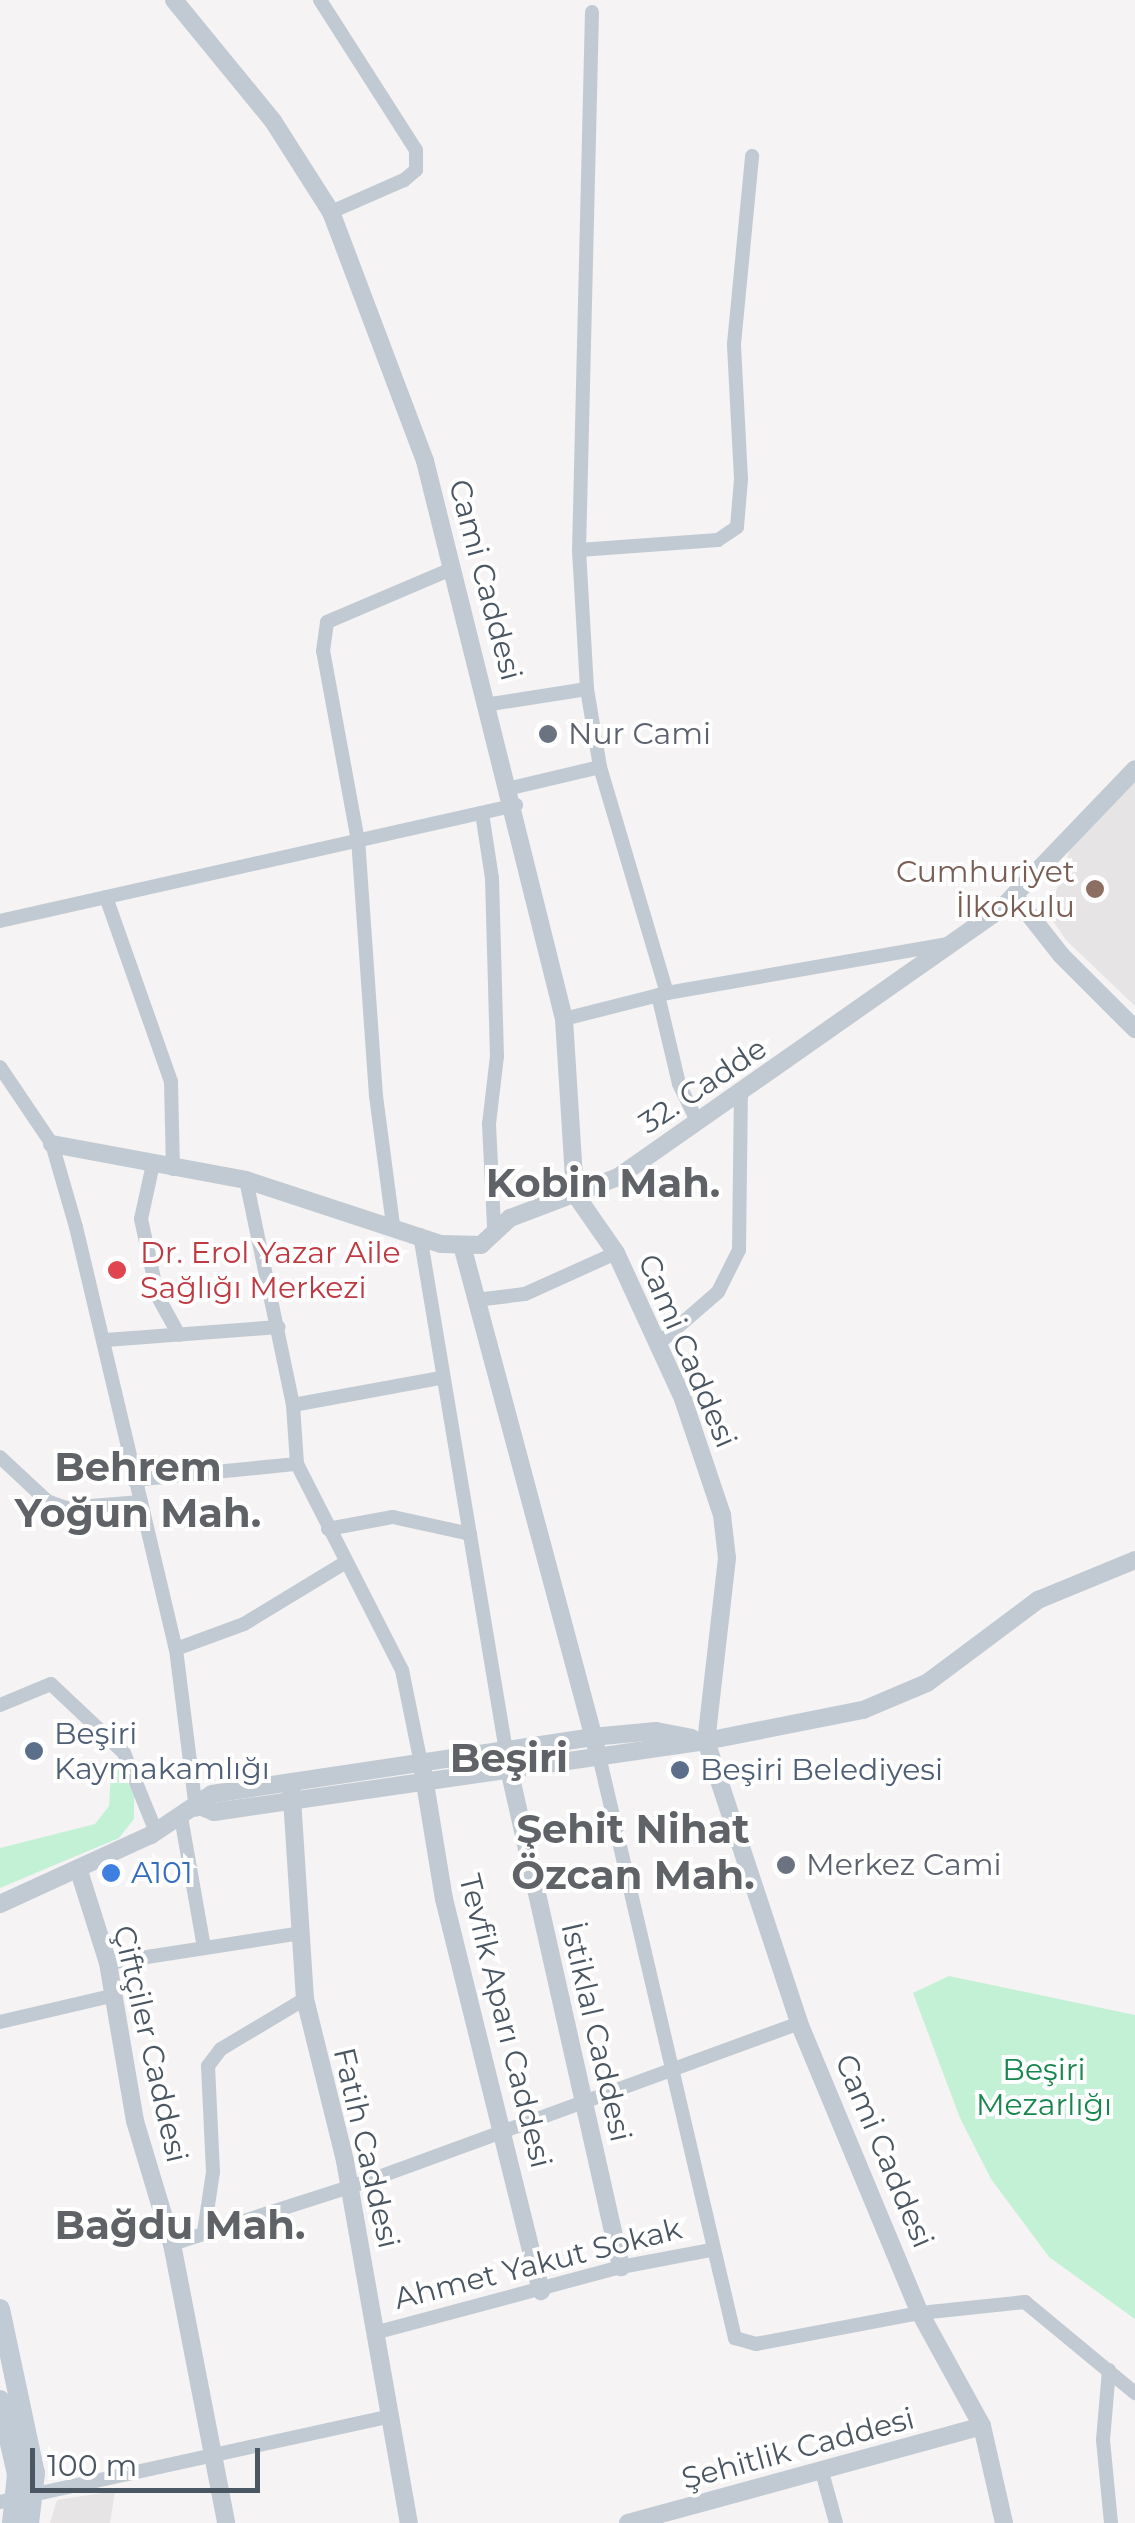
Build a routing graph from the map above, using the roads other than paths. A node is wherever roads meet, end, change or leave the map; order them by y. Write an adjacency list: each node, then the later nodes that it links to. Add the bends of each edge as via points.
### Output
1 (174, 0): 5 (street, Cami Caddesi, via 262,107)
2 (320, 0): 5 (street, via 416,150 416,170 404,180)
3 (592, 12): 6 (street)
4 (752, 156): 6 (street, via 734,344 742,480 737,527 718,540)
5 (332, 212): 7 (street, Cami Caddesi, via 425,462)
6 (579, 550): 8 (street)
7 (449, 570): 9 (street, Cami Caddesi); 14 (street, via 327,622 323,651)
8 (587, 689): 9 (street); 10 (street)
9 (491, 704): 12 (street, Cami Caddesi)
10 (600, 766): 12 (street); 19 (street)
11 (1135, 769): 15 (street, 32. Cadde)
12 (513, 797): 13 (street); 20 (street, Cami Caddesi)
13 (482, 813): 14 (street); 31 (street, via 492,878 498,1056 488,1124)
14 (358, 841): 16 (street); 30 (street, via 376,1096)
15 (1014, 895): 18 (street, 32. Cadde); 21 (street)
16 (106, 897): 17 (street); 27 (street, via 171,1082)
17 (0, 921)
18 (953, 943): 19 (street); 23 (street, 32. Cadde)
19 (663, 994): 20 (street); 24 (street, via 678,1084)
20 (564, 1019): 29 (street, Cami Caddesi)
21 (1135, 1029)
22 (0, 1067): 25 (street)
23 (741, 1095): 24 (street, 32. Cadde); 39 (street, via 740,1250 718,1292)
24 (698, 1124): 29 (street, 32. Cadde, via 618,1177)
25 (52, 1144): 26 (street); 38 (street)
26 (153, 1164): 27 (street); 37 (street, via 143,1231 158,1297)
27 (173, 1168): 28 (street)
28 (246, 1180): 30 (street); 36 (street)
29 (575, 1194): 31 (street, 32. Cadde); 34 (street, Cami Caddesi)
30 (393, 1225): 32 (street)
31 (494, 1228): 33 (street, 32. Cadde, via 482,1244)
32 (420, 1235): 33 (street); 40 (street)
33 (463, 1249): 35 (street)
34 (616, 1254): 35 (street, via 524,1294); 39 (street, Cami Caddesi)
35 (476, 1300): 52 (street)
36 (279, 1328): 37 (street); 41 (street)
37 (179, 1335): 38 (street)
38 (106, 1340): 44 (street)
39 (657, 1344): 53 (street, Cami Caddesi, via 722,1515 727,1558)
40 (440, 1378): 41 (street); 47 (street)
41 (293, 1405): 43 (street)
42 (0, 1458): 45 (street, via 47,1501 66,1508)
43 (298, 1464): 44 (street); 46 (street)
44 (133, 1480): 45 (street)
45 (141, 1502): 50 (street)
46 (328, 1528): 47 (street, via 393,1517); 49 (street)
47 (470, 1534): 55 (street)
48 (1135, 1560): 53 (street, via 1038,1600 927,1683 895,1697 862,1710)
49 (346, 1562): 50 (street, via 244,1624); 56 (street, via 402,1670)
50 (176, 1649): 58 (street)
51 (0, 1705): 59 (street, via 51,1684 124,1753)
52 (592, 1736): 53 (street, via 656,1731); 54 (street); 55 (street)
53 (706, 1741): 54 (street); 68 (street, Cami Caddesi)
54 (599, 1756): 55 (street); 69 (street)
55 (507, 1760): 56 (street); 70 (street, İstiklal Caddesi)
56 (423, 1772): 57 (street); 71 (street, Tevfik Aparı Caddesi, via 444,1899)
57 (291, 1791): 58 (street, via 214,1812); 62 (street, Fatih Caddesi)
58 (193, 1811): 59 (street); 63 (street)
59 (156, 1832): 60 (street)
60 (79, 1871): 61 (street); 64 (street, Çiftçiler Caddesi)
61 (0, 1904)
62 (300, 1933): 63 (street); 66 (street, Fatih Caddesi)
63 (204, 1948): 64 (street)
64 (108, 1962): 65 (street, Çiftçiler Caddesi)
65 (112, 1996): 67 (street); 74 (street, Çiftçiler Caddesi, via 136,2120)
66 (305, 1999): 72 (street, Fatih Caddesi); 73 (street, via 221,2048 208,2066 204,2089 214,2172)
67 (0, 2022)
68 (799, 2023): 69 (street); 79 (street, Cami Caddesi)
69 (674, 2071): 70 (street); 75 (street)
70 (583, 2100): 71 (street); 76 (street, İstiklal Caddesi)
71 (504, 2133): 72 (street); 77 (street, Tevfik Aparı Caddesi)
72 (348, 2187): 73 (street); 80 (street, Fatih Caddesi)
73 (204, 2232): 74 (street)
74 (172, 2244): 86 (street, Çiftçiler Caddesi)
75 (711, 2250): 76 (street, Ahmet Yakut Sokak); 79 (street, via 735,2338 744,2344)
76 (622, 2267): 77 (street, Ahmet Yakut Sokak)
77 (541, 2292): 80 (street, Ahmet Yakut Sokak)
78 (0, 2309): 88 (main road, via 34,2473)
79 (920, 2313): 81 (street, via 1025,2302); 85 (street, Cami Caddesi)
80 (378, 2332): 84 (street, Fatih Caddesi)
81 (1109, 2370): 82 (street); 97 (street, via 1103,2440)
82 (1135, 2394)
83 (0, 2400): 88 (main road)
84 (390, 2416): 86 (street); 93 (street, Fatih Caddesi)
85 (982, 2426): 87 (street, Şehitlik Caddesi); 96 (street, Cami Caddesi)
86 (213, 2455): 88 (street); 92 (street, Çiftçiler Caddesi)
87 (822, 2472): 89 (street, Şehitlik Caddesi); 95 (street)
88 (16, 2499): 90 (main road); 91 (main road)
89 (678, 2517): 94 (street, Şehitlik Caddesi)
90 (12, 2523)
91 (29, 2523)
92 (226, 2523)
93 (409, 2523)
94 (628, 2523)
95 (836, 2523)
96 (1004, 2523)
97 (1111, 2523)

